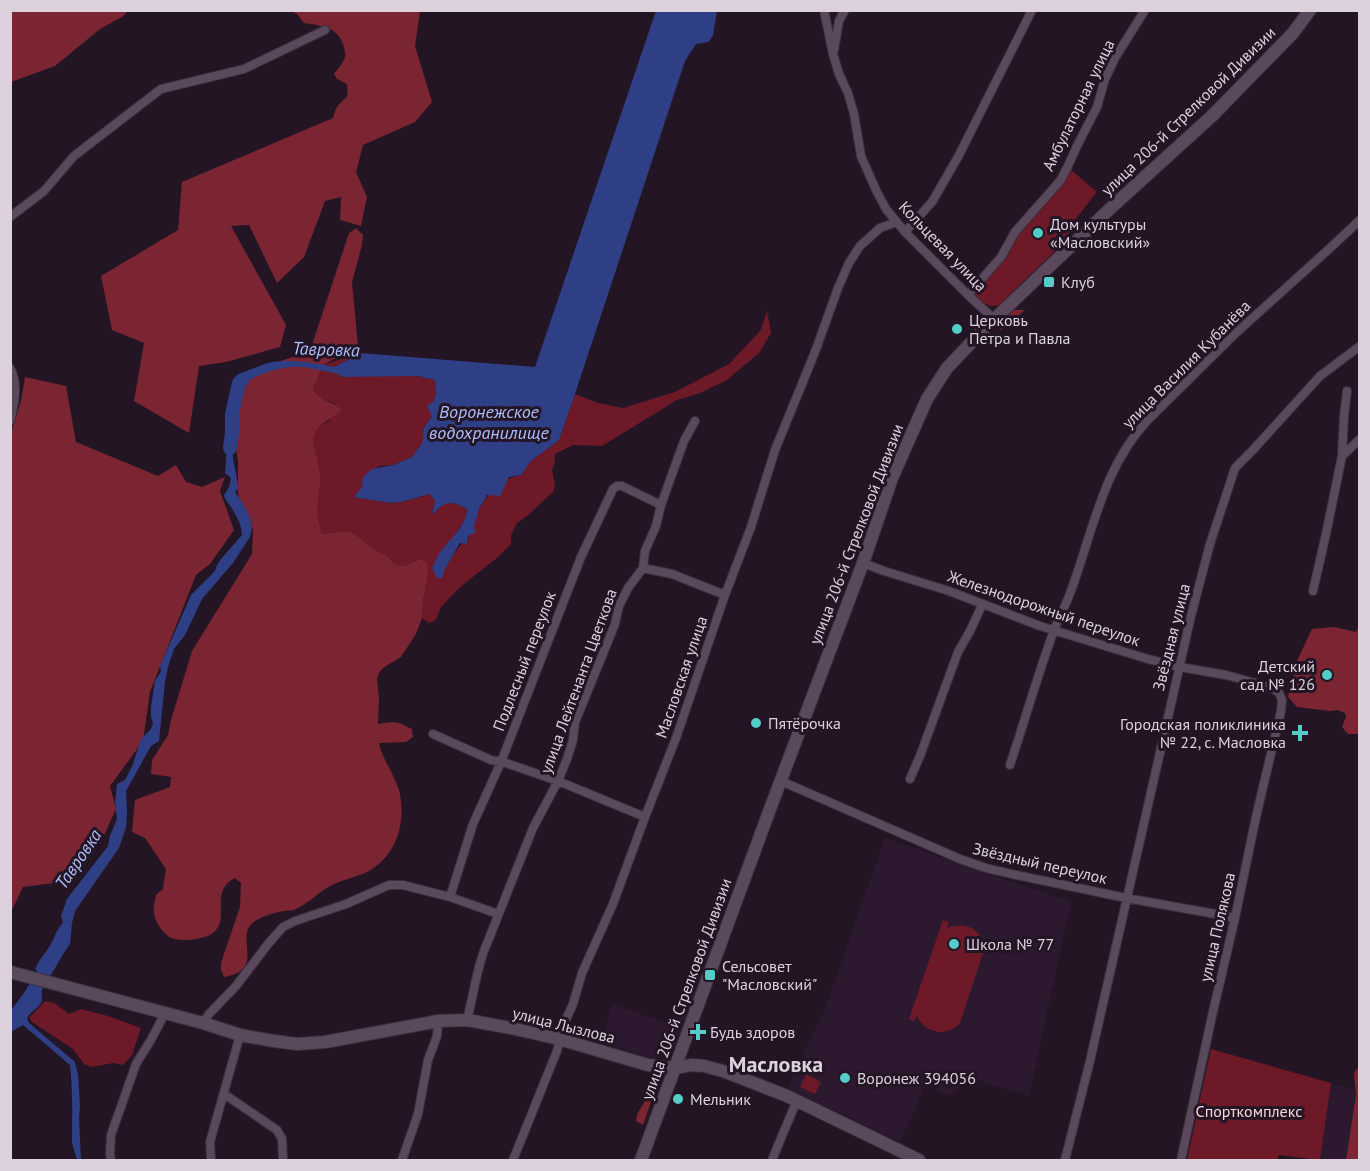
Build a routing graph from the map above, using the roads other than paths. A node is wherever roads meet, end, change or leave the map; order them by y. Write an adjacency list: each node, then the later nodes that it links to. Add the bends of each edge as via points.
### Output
1 (824, 10): 7 (street, Кольцевая улица)
2 (845, 10): 7 (street, Кольцевая улица)
3 (1032, 10): 11 (street, via 938,193)
4 (1145, 10): 12 (street, Амбулаторная улица, via 1115,58 1097,108 1060,180)
5 (1310, 10): 13 (main road, улица 206-й Стрелковой Дивизии, via 1293,33 1213,115)
6 (325, 30): 8 (street, via 244,69 161,89 74,156 44,191)
7 (833, 54): 10 (street, Кольцевая улица, via 854,114 861,156 886,209)
8 (10, 217)
9 (1359, 220): 27 (street, улица Василия Кубанёва, via 1236,333 1135,434 1103,494)
10 (897, 222): 11 (street, Кольцевая улица); 25 (street, Масловская улица, via 880,228 860,246 849,263 775,450)
11 (905, 232): 12 (street, Кольцевая улица)
12 (968, 295): 13 (street, Кольцевая улица)
13 (994, 319): 22 (main road, улица 206-й Стрелковой Дивизии, via 947,368 927,399 892,478)
14 (1359, 346): 28 (street, Звёздная улица, via 1320,376 1235,468 1209,544)
15 (10, 368): 17 (street, via 14,374 15,403)
16 (1347, 391): 20 (street)
17 (10, 421)
18 (694, 421): 21 (street, улица Лейтенанта Цветкова)
19 (1359, 439): 20 (street)
20 (1342, 456): 24 (street)
21 (661, 505): 23 (street, улица Лейтенанта Цветкова); 31 (street, Подлесный переулок, via 622,486 613,489 581,557)
22 (863, 562): 26 (street, Железнодорожный переулок); 35 (main road, улица 206-й Стрелковой Дивизии)
23 (643, 568): 25 (street, via 672,574); 34 (street, улица Лейтенанта Цветкова, via 619,606 575,722 573,740)
24 (1313, 591)
25 (725, 595): 36 (street, Масловская улица)
26 (982, 605): 27 (street, Железнодорожный переулок); 33 (street, via 958,652)
27 (1055, 629): 28 (street, Железнодорожный переулок); 32 (street, улица Василия Кубанёва)
28 (1180, 666): 29 (street, Железнодорожный переулок, via 1259,684 1275,690); 38 (street, Звёздная улица)
29 (1282, 700): 40 (street, улица Полякова)
30 (433, 734): 31 (street)
31 (501, 762): 34 (street); 37 (street, Подлесный переулок, via 473,824)
32 (1010, 765)
33 (910, 779)
34 (558, 781): 36 (street); 39 (street, улица Лейтенанта Цветкова, via 533,828)
35 (781, 781): 38 (street, Звёздный переулок, via 960,860); 48 (main road, улица 206-й Стрелковой Дивизии)
36 (645, 817): 47 (street, Масловская улица)
37 (450, 897): 39 (street); 45 (street, via 389,885 283,927)
38 (1126, 898): 40 (street, Звёздный переулок); 59 (street, Звёздная улица)
39 (498, 914): 43 (street, улица Лейтенанта Цветкова, via 477,970)
40 (1235, 918): 60 (street, улица Полякова)
41 (10, 972): 42 (main road, улица Лызлова)
42 (165, 1013): 45 (main road, улица Лызлова); 51 (street, via 136,1064 111,1135)
43 (467, 1020): 44 (main road, улица Лызлова); 47 (main road, улица Лызлова)
44 (438, 1021): 46 (main road, улица Лызлова, via 297,1044); 54 (street, via 418,1114)
45 (203, 1023): 46 (main road, улица Лызлова)
46 (240, 1035): 49 (street)
47 (559, 1039): 48 (main road, улица Лызлова, via 648,1065); 55 (street, Масловская улица)
48 (674, 1068): 50 (main road, улица Лызлова, via 704,1066); 56 (main road, улица 206-й Стрелковой Дивизии)
49 (224, 1094): 52 (street, via 210,1142); 53 (street, via 277,1130 282,1139)
50 (796, 1100): 57 (street); 58 (main road, улица Лызлова)
51 (111, 1161)
52 (211, 1161)
53 (283, 1161)
54 (402, 1161)
55 (513, 1161)
56 (641, 1161)
57 (772, 1161)
58 (919, 1161)
59 (1065, 1161)
60 (1181, 1161)

